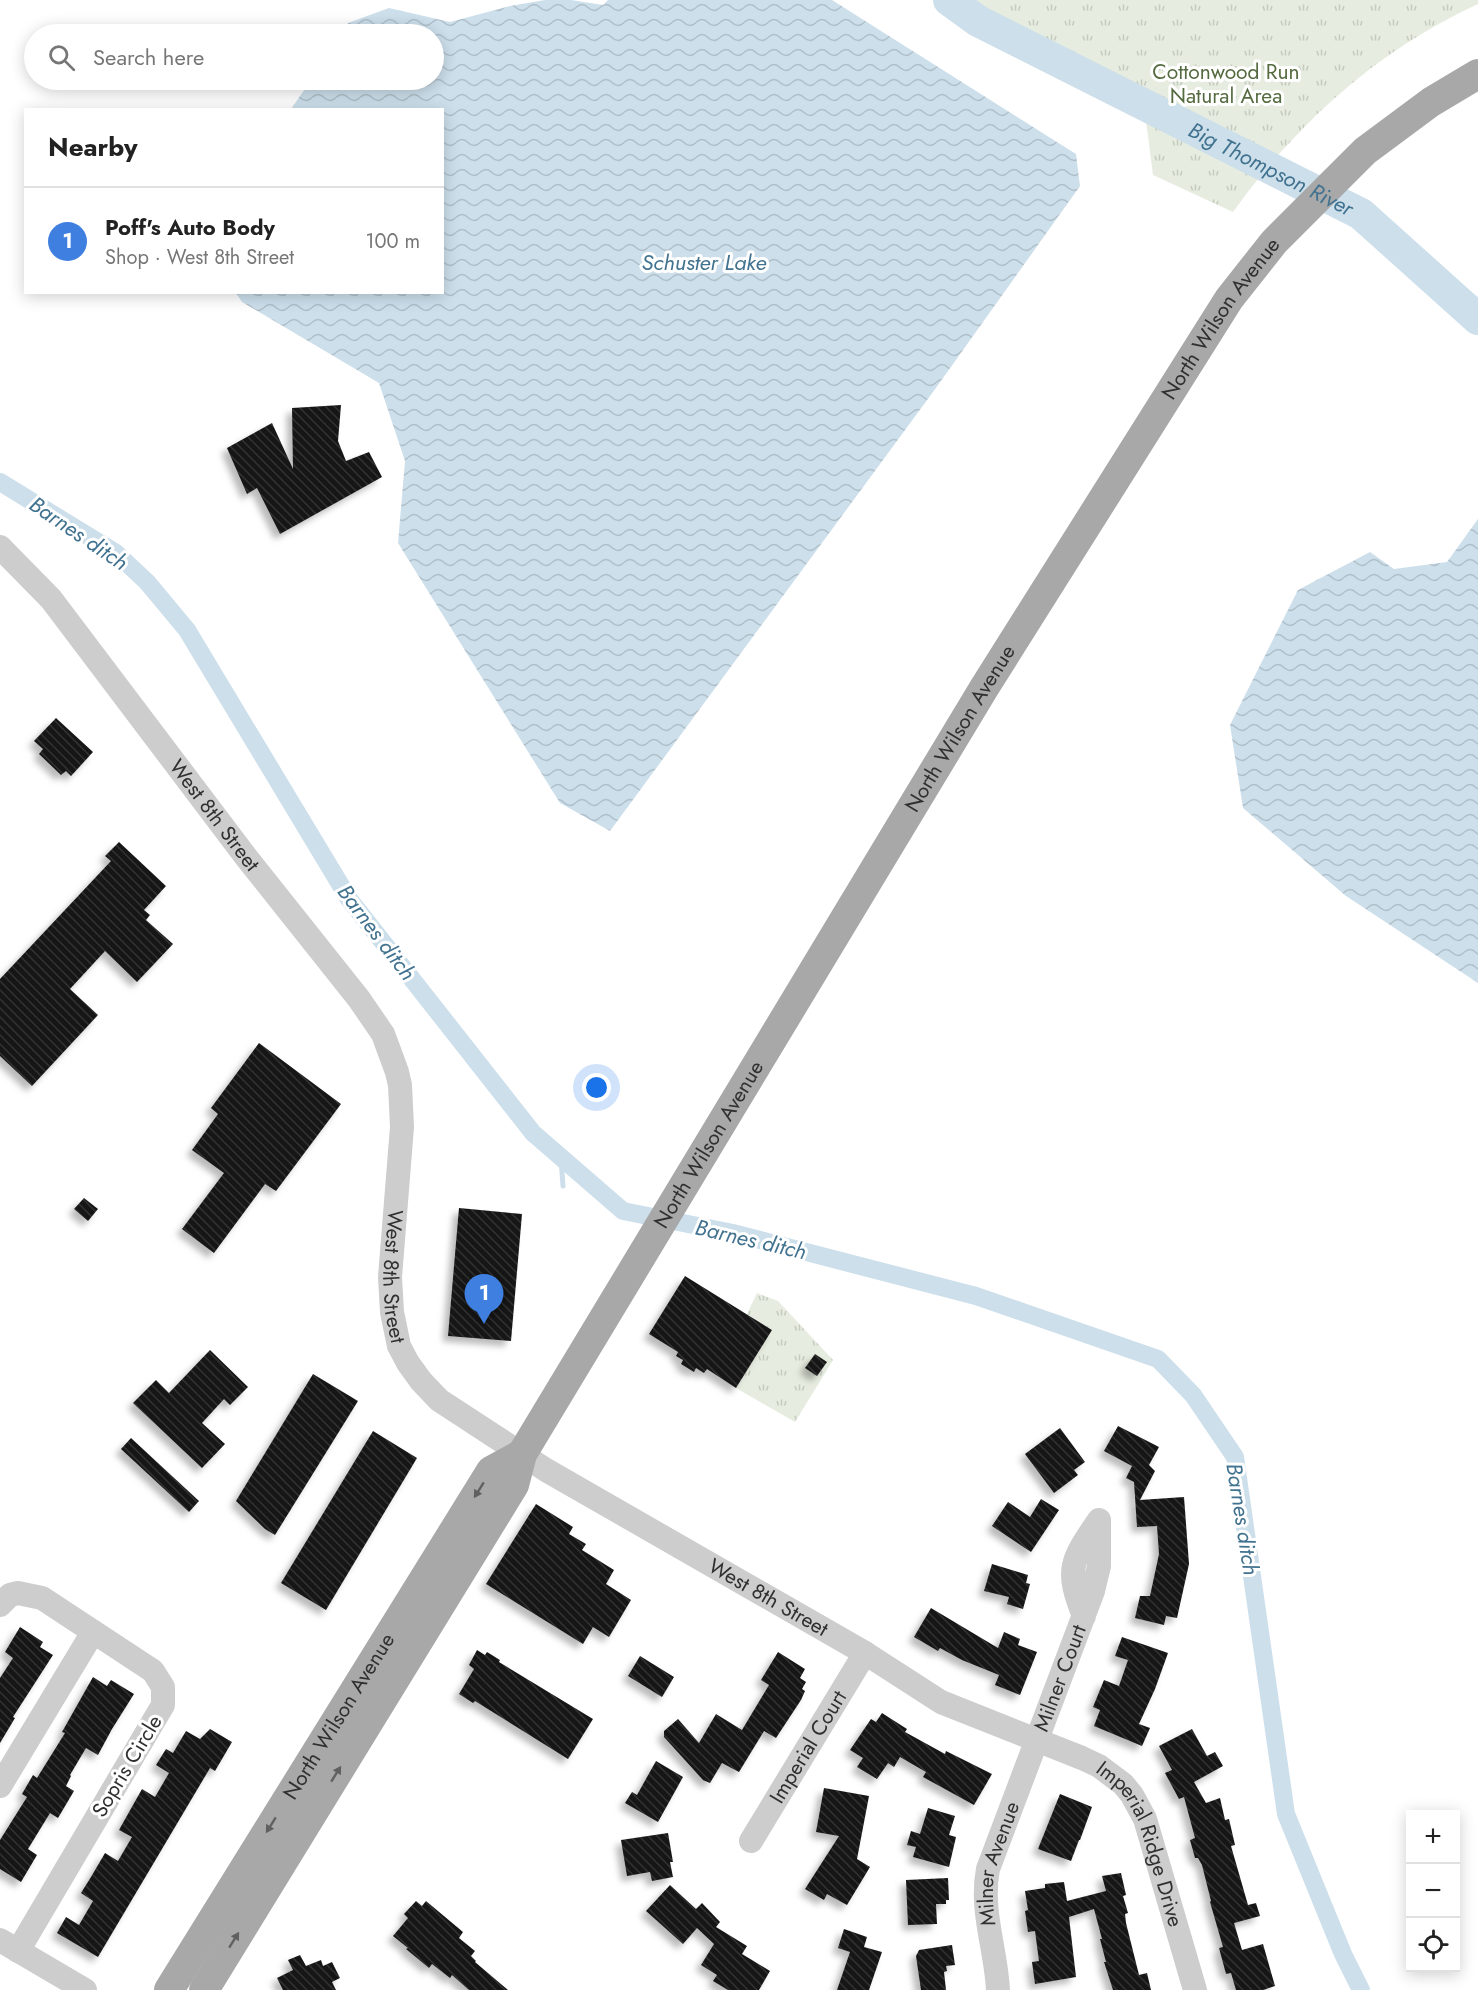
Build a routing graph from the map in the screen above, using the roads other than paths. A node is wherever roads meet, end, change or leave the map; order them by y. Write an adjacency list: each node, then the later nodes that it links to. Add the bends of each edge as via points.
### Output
1 (1478, 74): 3 (main road, North Wilson Avenue, via 1431,102 1365,151 1274,242 1229,299 997,669)
2 (0, 547): 3 (street, West 8th Street, via 51,599 382,1034 400,1085 402,1126 390,1277 399,1346 439,1400)
3 (522, 1454): 7 (street, West 8th Street); 13 (main road, North Wilson Avenue, one-way to 13, via 491,1471); 14 (main road, North Wilson Avenue, one-way to 3, via 514,1485)
4 (0, 1605): 6 (street, Sopris Circle, via 18,1593 42,1598)
5 (1084, 1616): 8 (street, Milner Court)
6 (93, 1632): 9 (street); 11 (street, Sopris Circle, via 153,1671 163,1687 163,1705)
7 (865, 1653): 8 (street, West 8th Street, via 941,1702); 10 (street, Imperial Court)
8 (1038, 1741): 15 (street, Milner Avenue, via 985,1884); 16 (street, Imperial Ridge Drive, via 1099,1766 1123,1784 1136,1801 1150,1833)
9 (0, 1786)
10 (751, 1841)
11 (9, 1945): 12 (street, Sopris Circle)
12 (86, 1990)
13 (168, 1990)
14 (204, 1990)
15 (998, 1990)
16 (1195, 1990)

